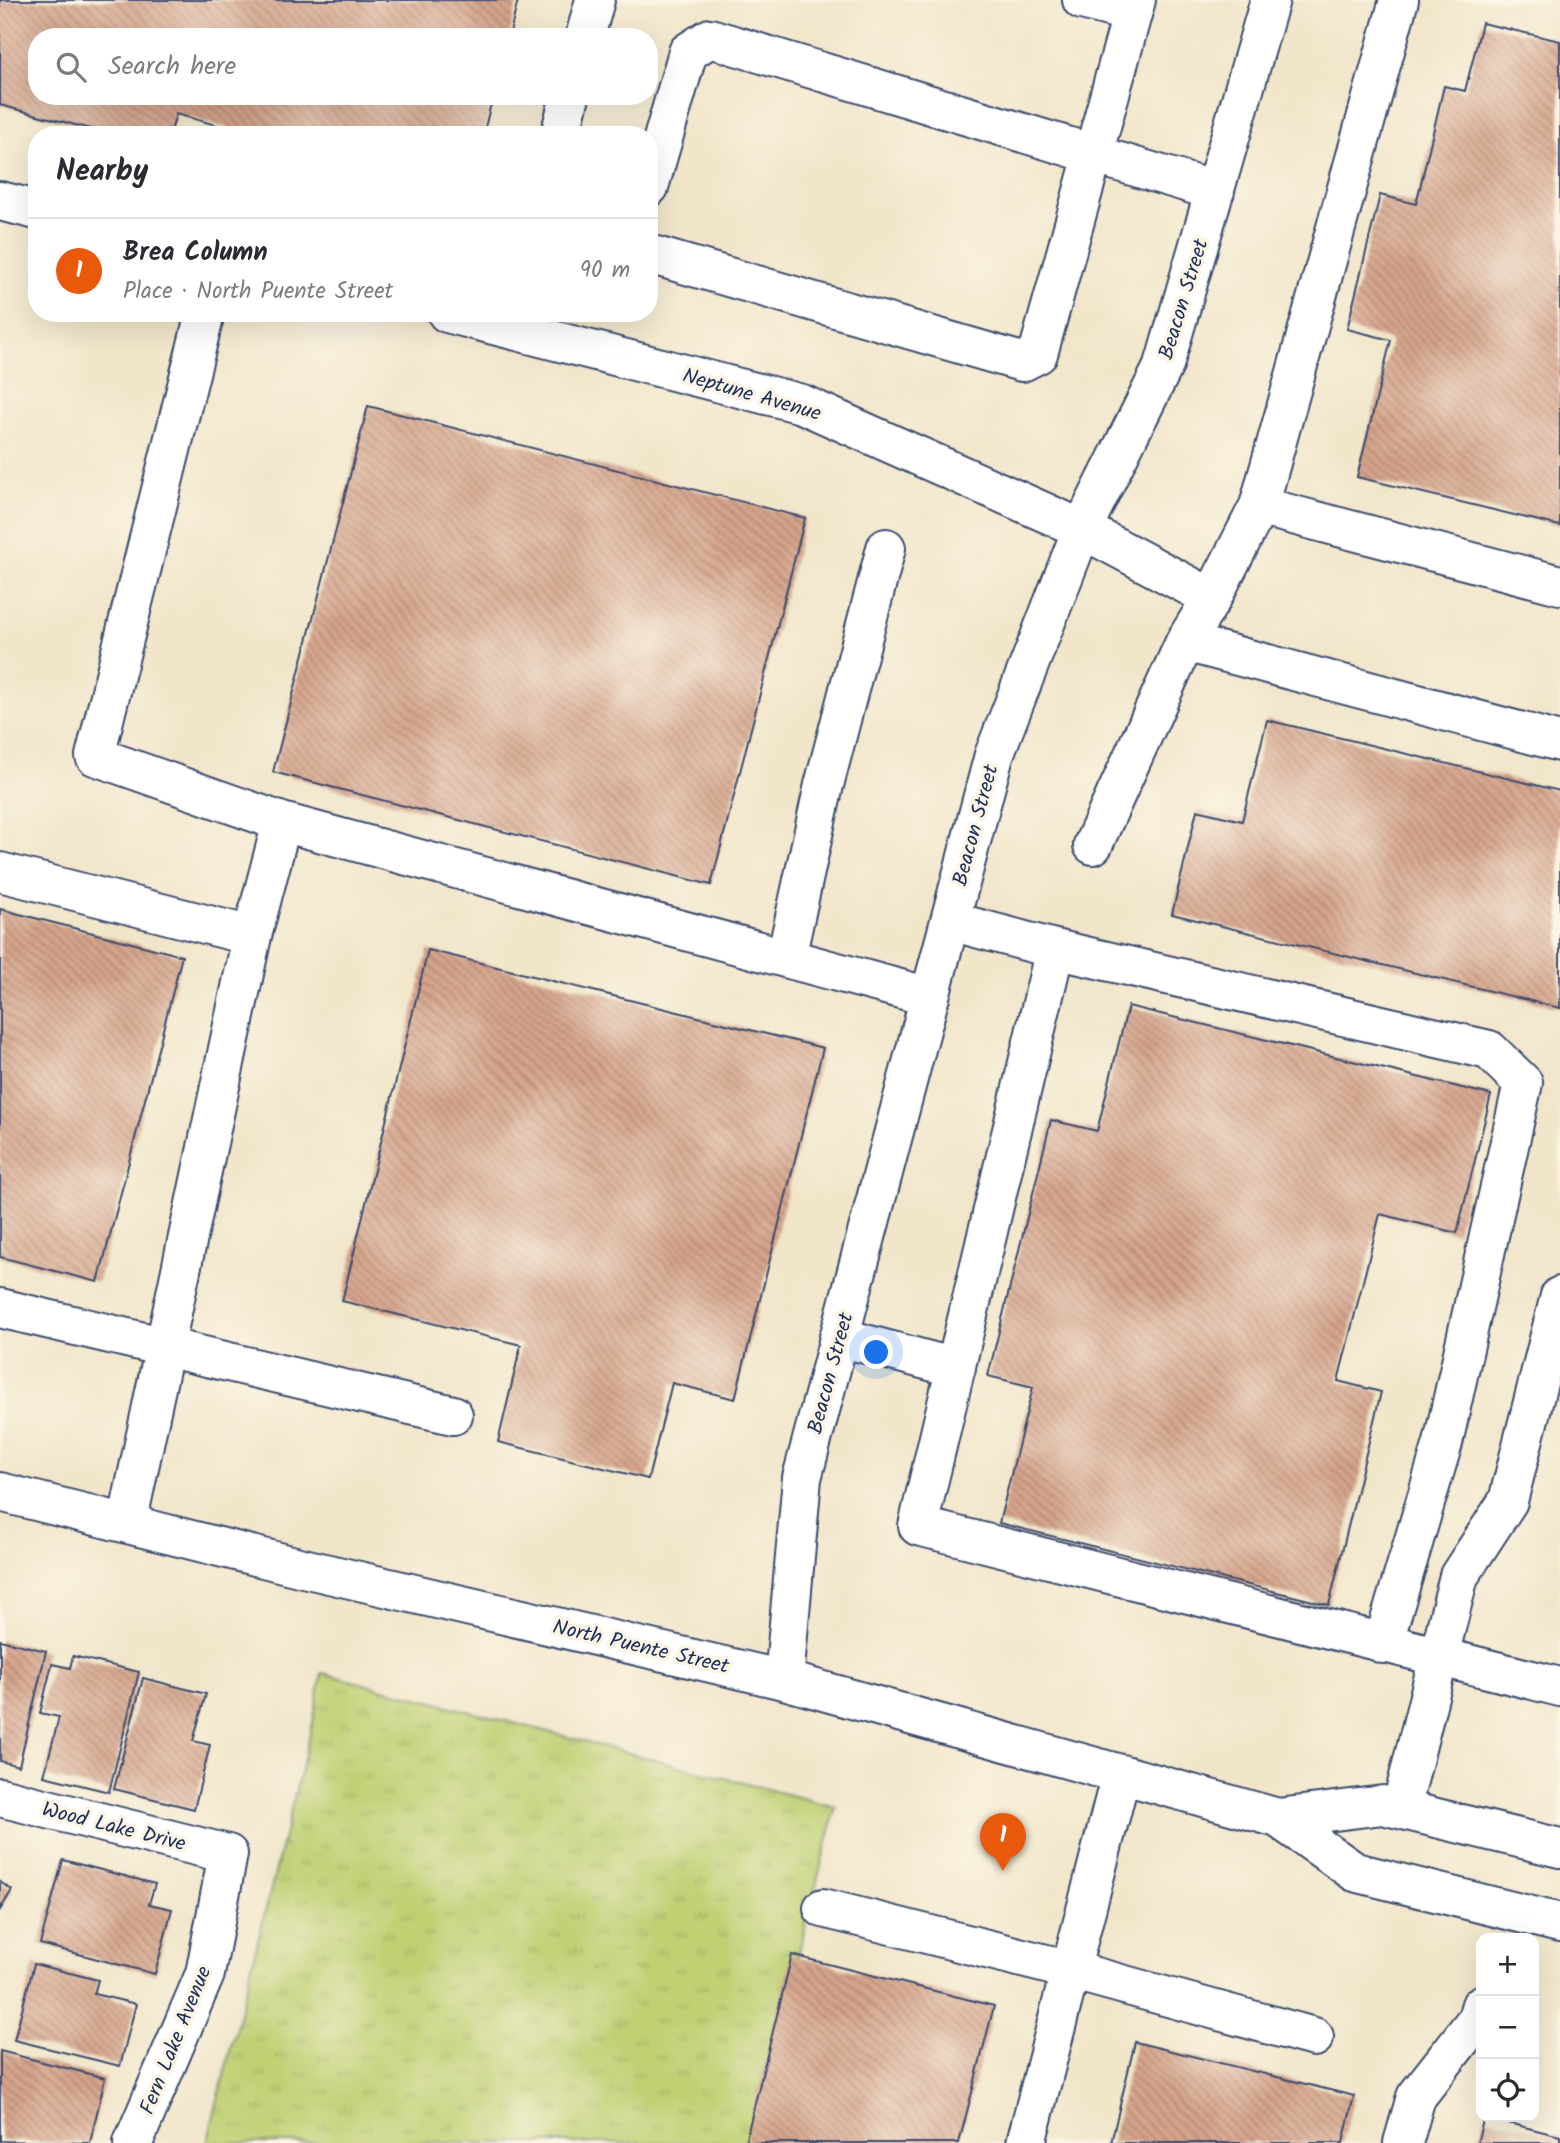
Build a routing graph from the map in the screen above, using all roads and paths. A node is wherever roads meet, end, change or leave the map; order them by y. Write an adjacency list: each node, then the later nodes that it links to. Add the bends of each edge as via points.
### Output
1 (595, 0): 6 (street)
2 (1082, 0): 5 (street)
3 (1270, 0): 11 (street, Beacon Street)
4 (1399, 0): 17 (street)
5 (1134, 6): 9 (street)
6 (587, 28)
7 (567, 105): 8 (street)
8 (562, 126)
9 (1095, 154): 10 (street, via 710,38 688,52); 11 (street); 14 (street, via 1038,354 1022,362)
10 (658, 156)
11 (1215, 191): 18 (street, Beacon Street, via 1164,365)
12 (0, 201): 13 (street)
13 (28, 208)
14 (658, 257)
15 (203, 322): 24 (street, via 95,756)
16 (515, 322): 18 (street, Neptune Avenue, via 802,404)
17 (1259, 506): 20 (street); 21 (street)
18 (1083, 529): 21 (street, Neptune Avenue); 27 (street, Beacon Street, via 994,755)
19 (886, 548): 30 (street, via 824,785)
20 (1560, 585)
21 (1212, 598): 22 (street)
22 (1185, 642): 23 (street); 25 (street)
23 (1560, 742)
24 (282, 822): 28 (street); 30 (street)
25 (1093, 845)
26 (0, 872): 28 (street)
27 (950, 921): 29 (street); 31 (street, Beacon Street)
28 (252, 936): 35 (street)
29 (1055, 949): 36 (street); 40 (street, via 1489,1050 1522,1083 1443,1443)
30 (786, 958): 31 (street)
31 (930, 997): 34 (street, Beacon Street)
32 (1560, 1296): 41 (street, via 1508,1501 1459,1576)
33 (0, 1308): 35 (street)
34 (839, 1337): 36 (street); 42 (street, Beacon Street, via 802,1478)
35 (164, 1348): 37 (street); 39 (street)
36 (956, 1367): 40 (street, via 918,1526)
37 (453, 1415)
38 (0, 1492): 39 (street, North Puente Street)
39 (127, 1524): 42 (street, North Puente Street)
40 (1383, 1644): 41 (street)
41 (1439, 1658): 43 (street); 46 (street)
42 (784, 1680): 44 (street, North Puente Street)
43 (1560, 1688)
44 (1121, 1774): 47 (street, North Puente Street); 53 (street)
45 (0, 1797): 49 (street, Wood Lake Drive)
46 (1401, 1809): 47 (street, North Puente Street, via 1383,1805); 48 (street, North Puente Street)
47 (1278, 1818): 52 (street, North Puente Street, via 1355,1872)
48 (1560, 1848)
49 (228, 1854): 56 (street, Fern Lake Avenue, via 205,1974)
50 (823, 1908): 53 (street)
51 (1560, 1923): 52 (street, North Puente Street)
52 (1505, 1924)
53 (1070, 1970): 55 (street); 57 (street)
54 (1476, 2020): 58 (street, via 1416,2097)
55 (1314, 2037)
56 (133, 2143)
57 (1026, 2143)
58 (1403, 2143)

